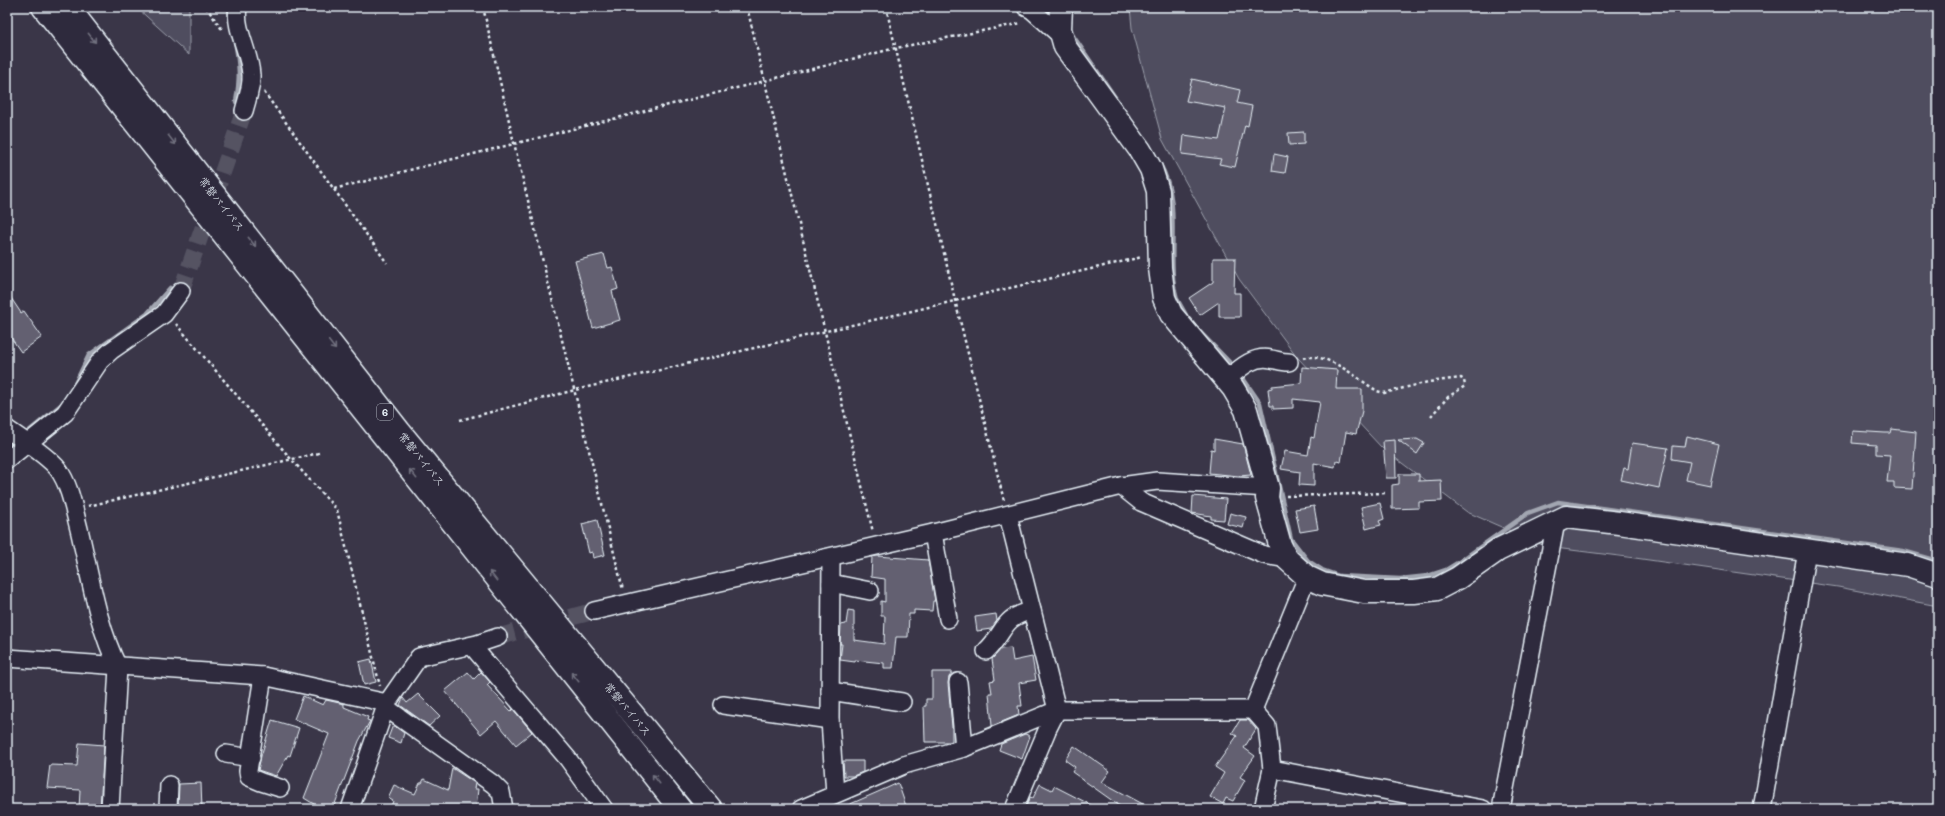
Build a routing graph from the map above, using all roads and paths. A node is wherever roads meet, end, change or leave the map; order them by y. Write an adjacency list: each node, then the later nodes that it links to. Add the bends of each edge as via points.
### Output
1 (43, 7): 78 (main road, 常磐バイパス / 6, one-way to 1)
2 (68, 7): 79 (main road, 常磐バイパス / 6, one-way to 79, via 400,432)
3 (206, 7): 10 (path, via 221,28)
4 (238, 7): 12 (street)
5 (483, 7): 15 (path)
6 (747, 7): 13 (path)
7 (886, 7): 11 (path)
8 (1026, 7): 9 (street)
9 (1057, 21): 11 (path); 17 (main road, via 1065,47 1140,150 1150,169 1158,191)
10 (227, 29)
11 (896, 48): 13 (path); 20 (path)
12 (251, 74): 14 (street); 16 (path)
13 (764, 82): 15 (path); 22 (path)
14 (244, 111)
15 (514, 143): 16 (path); 25 (path)
16 (334, 189): 18 (path)
17 (1160, 253): 20 (path); 24 (main road, via 1164,298 1171,314)
18 (387, 263)
19 (181, 291): 21 (street)
20 (955, 300): 22 (path); 37 (path)
21 (164, 314): 28 (street, via 100,361 68,410); 30 (path, via 173,320)
22 (825, 331): 25 (path); 40 (path)
23 (1289, 362): 24 (street, via 1256,359); 26 (path, via 1306,357 1325,359 1384,393 1428,382 1461,378 1464,380 1465,386 1448,397)
24 (1233, 374): 33 (main road, via 1253,430)
25 (575, 390): 27 (path); 48 (path)
26 (1431, 416)
27 (460, 420)
28 (18, 437): 31 (street); 36 (street, via 57,468)
29 (320, 453): 30 (path)
30 (291, 459): 36 (path); 61 (path, via 338,510)
31 (7, 460)
32 (1121, 486): 33 (street, via 1157,481); 37 (street); 43 (street, via 1141,502 1264,555)
33 (1268, 488): 43 (main road, via 1267,498 1280,545)
34 (1387, 493): 35 (path)
35 (1288, 495)
36 (74, 510): 56 (street, via 108,646)
37 (1008, 515): 39 (street); 50 (street)
38 (1556, 522): 41 (main road, via 1566,517 1596,520); 45 (main road, via 1498,550 1458,578 1437,589 1414,592 1364,592 1322,584); 84 (street)
39 (933, 533): 40 (street); 51 (street)
40 (876, 546): 42 (street)
41 (1807, 551): 44 (main road, via 1908,566); 85 (street)
42 (831, 557): 46 (street); 48 (street)
43 (1287, 559): 45 (main road)
44 (1938, 575)
45 (1307, 577): 64 (street)
46 (831, 583): 47 (street); 59 (street)
47 (870, 591)
48 (626, 604): 49 (street)
49 (594, 611)
50 (1032, 611): 54 (street, via 1018,614 1010,620); 63 (street)
51 (948, 619)
52 (498, 637): 53 (street)
53 (472, 646): 61 (street, via 419,657); 77 (street, via 568,759)
54 (986, 651)
55 (7, 658): 56 (street)
56 (118, 667): 57 (street); 73 (street)
57 (263, 676): 61 (street); 68 (street)
58 (958, 682): 66 (street)
59 (830, 691): 60 (street); 65 (street)
60 (902, 702)
61 (386, 705): 75 (street); 76 (street, via 493,784 502,792)
62 (723, 705): 65 (street)
63 (1058, 710): 64 (street); 66 (street); 81 (street)
64 (1254, 710): 69 (street, via 1267,726)
65 (830, 720): 72 (street)
66 (964, 748): 72 (street, via 904,765)
67 (226, 754): 68 (street)
68 (251, 758): 71 (street, via 248,771 250,776)
69 (1272, 769): 82 (street); 83 (street)
70 (169, 785): 74 (street)
71 (280, 788)
72 (835, 794): 80 (street)
73 (110, 809)
74 (168, 809)
75 (350, 809)
76 (504, 809)
77 (604, 809)
78 (680, 809)
79 (711, 809)
80 (801, 809)
81 (1014, 809)
82 (1263, 809)
83 (1483, 809)
84 (1502, 809)
85 (1762, 809)

